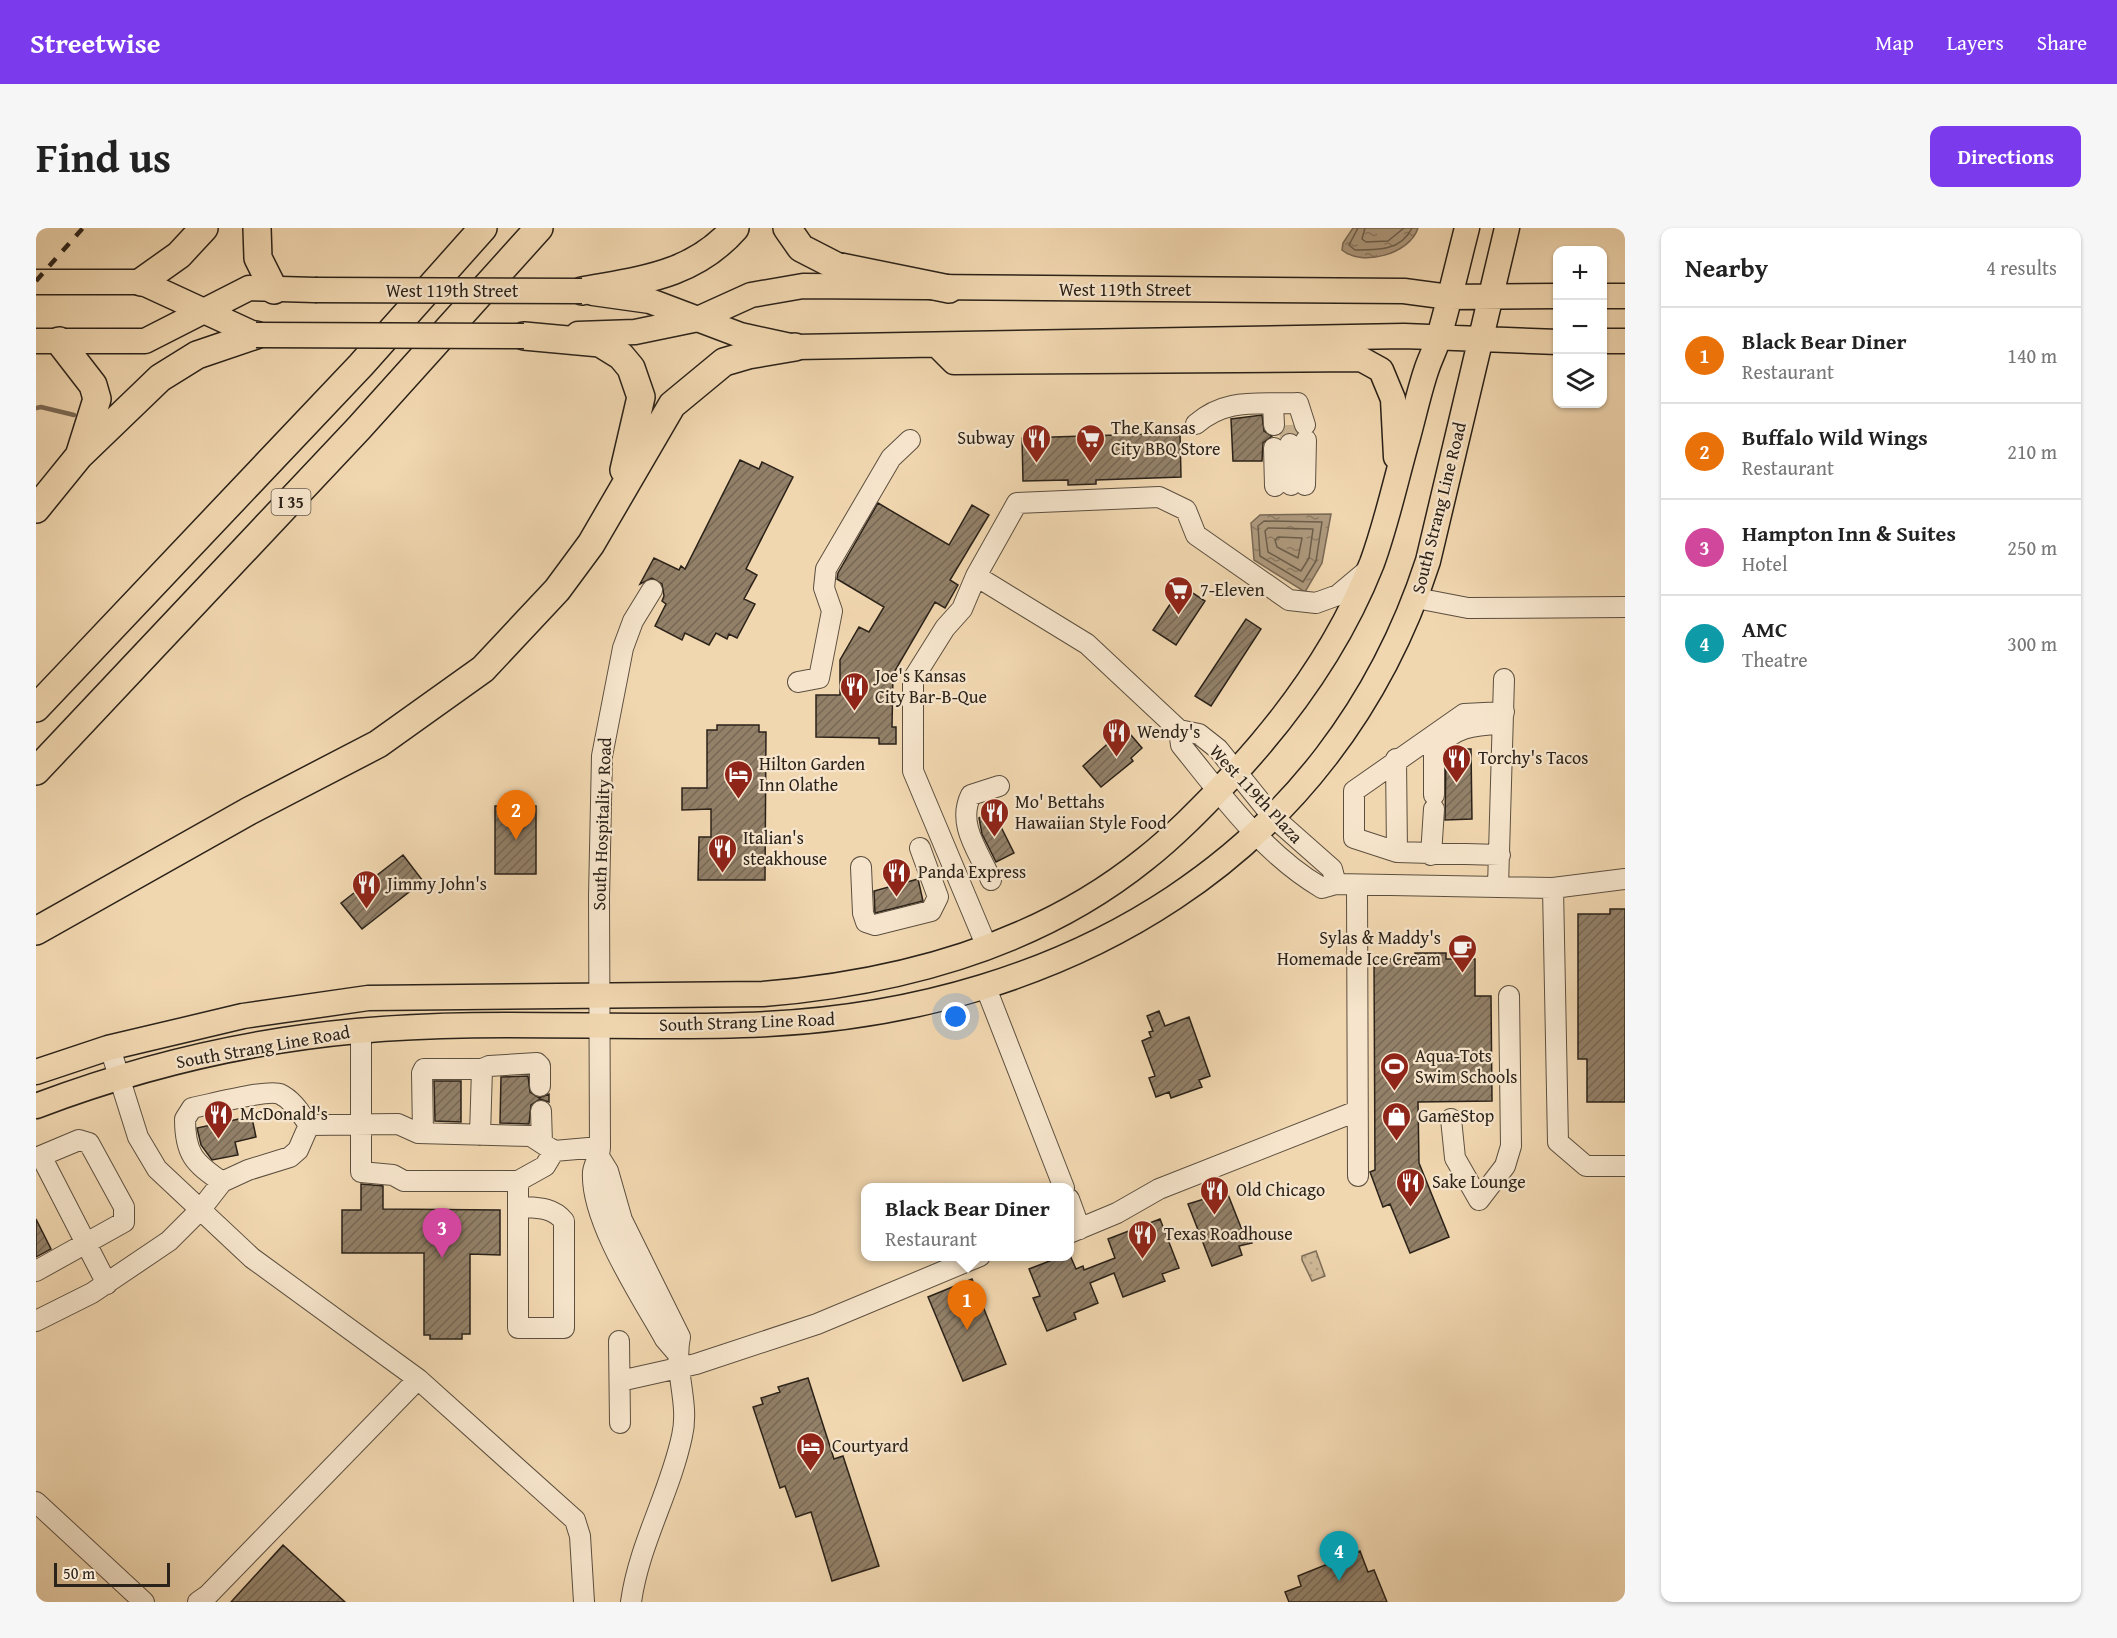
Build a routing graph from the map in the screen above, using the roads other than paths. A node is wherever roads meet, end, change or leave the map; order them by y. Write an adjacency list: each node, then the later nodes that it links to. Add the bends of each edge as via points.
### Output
1 (204, 228): 10 (highway, via 179,255)
2 (257, 228): 11 (highway)
3 (483, 228): 46 (highway, I 35, via 361,365)
4 (539, 228): 50 (highway, I 35, via 312,480)
5 (735, 228): 13 (highway, via 701,259 662,276)
6 (786, 228): 12 (highway, via 801,248 836,266)
7 (1467, 228): 17 (main road, South Strang Line Road)
8 (1507, 228): 18 (main road, South Strang Line Road)
9 (36, 282): 10 (main road, West 119th Street)
10 (141, 282): 19 (main road, West 119th Street)
11 (261, 289): 13 (main road, West 119th Street, bridge); 19 (main road, West 119th Street)
12 (949, 289): 17 (main road, West 119th Street, via 1404,291); 20 (main road, West 119th Street, via 803,286 751,295)
13 (582, 291): 20 (main road, West 119th Street, via 650,301)
14 (1553, 296): 18 (main road, West 119th Street)
15 (1607, 296): 16 (main road)
16 (1625, 296)
17 (1449, 297): 18 (main road, West 119th Street); 23 (main road, South Strang Line Road)
18 (1488, 297): 24 (main road, South Strang Line Road)
19 (206, 309): 21 (main road, West 119th Street); 25 (main road, West 119th Street, via 145,341)
20 (698, 319): 22 (main road, West 119th Street, via 635,332); 30 (main road, West 119th Street, via 740,335)
21 (256, 335): 22 (main road, West 119th Street, bridge); 35 (highway, via 174,367)
22 (524, 336): 37 (highway, via 600,343 621,356 631,368 641,397)
23 (1439, 337): 24 (main road, West 119th Street); 29 (main road, West 119th Street); 36 (main road, South Strang Line Road)
24 (1480, 339): 28 (main road, West 119th Street); 42 (main road, South Strang Line Road, via 1442,512)
25 (47, 341): 35 (highway, via 93,385 98,399)
26 (1607, 341): 27 (main road)
27 (1625, 341)
28 (1553, 342)
29 (937, 345): 30 (main road, West 119th Street); 36 (main road, via 954,362 1361,359 1381,370 1393,399)
30 (795, 347): 37 (highway, via 724,362 696,385 672,405)
31 (1281, 404): 32 (street, via 1225,405); 33 (street); 33 (street, via 1298,403)
32 (1196, 424)
33 (1290, 434): 33 (street, via 1291,485)
34 (910, 440): 45 (street, via 891,458 826,569 824,588 832,611 819,678)
35 (79, 456): 38 (highway)
36 (1398, 471): 39 (main road, South Strang Line Road, via 1388,516)
37 (618, 494): 67 (highway, via 591,544 558,590 503,650 435,706 378,744 249,811)
38 (36, 509)
39 (1369, 569): 40 (street, via 1338,596 1316,603 1289,600 1196,536 1186,510 1159,498 1017,503); 51 (main road, South Strang Line Road, via 1330,650 1266,739)
40 (976, 576): 48 (street, West 119th Plaza, via 1088,644); 68 (street, via 962,609 945,628 913,679 913,771)
41 (652, 590): 70 (street, South Hospitality Road, via 633,621 623,648 602,756)
42 (1416, 598): 43 (street, via 1468,608); 54 (main road, South Strang Line Road, via 1395,645 1337,741)
43 (1625, 607)
44 (1504, 679): 47 (street)
45 (798, 682)
46 (36, 708)
47 (1504, 725): 49 (street, via 1470,711); 58 (street, via 1455,735 1434,750); 59 (street)
48 (1179, 730): 51 (street, West 119th Plaza, via 1199,734); 53 (street, West 119th Plaza, via 1181,746)
49 (1396, 759): 57 (street); 57 (street, via 1354,791 1354,838)
50 (36, 771)
51 (1236, 771): 53 (main road, South Strang Line Road); 54 (street, West 119th Plaza)
52 (999, 786): 61 (street, via 971,795 965,807 966,826)
53 (1219, 790): 55 (street, West 119th Plaza); 68 (main road, South Strang Line Road, via 1145,859 1100,891 1051,919)
54 (1272, 816): 55 (main road, South Strang Line Road); 63 (street, West 119th Plaza, via 1332,869)
55 (1256, 834): 63 (street, West 119th Plaza, via 1294,872 1322,888); 69 (main road, South Strang Line Road, via 1184,893 1136,923 1038,970)
56 (920, 848): 60 (street, via 938,897 931,911 875,925 866,922)
57 (1397, 852): 58 (street)
58 (1431, 855): 59 (street)
59 (1500, 855): 65 (street)
60 (861, 867)
61 (988, 874)
62 (1625, 879): 66 (street)
63 (1336, 884): 64 (street)
64 (1357, 886): 65 (street); 81 (street)
65 (1498, 887): 66 (street)
66 (1553, 888): 90 (street, via 1558,1142 1586,1166)
67 (36, 931)
68 (987, 947): 70 (main road, South Strang Line Road, via 932,966 817,989 763,994)
69 (986, 988): 72 (main road, South Strang Line Road, via 946,1000 838,1019); 94 (street)
70 (598, 995): 72 (street, South Hospitality Road); 74 (main road, South Strang Line Road, via 368,998 243,1016)
71 (1509, 996): 82 (street, via 1511,1146 1505,1166 1479,1200 1455,1158)
72 (598, 1026): 73 (main road, South Strang Line Road, via 460,1025); 88 (street, South Hospitality Road)
73 (361, 1030): 77 (main road, South Strang Line Road, via 234,1050); 83 (street)
74 (110, 1048): 76 (main road, South Strang Line Road); 77 (street)
75 (482, 1069): 78 (street, via 489,1065 537,1064); 85 (street, via 424,1069); 86 (street)
76 (36, 1072)
77 (120, 1077): 79 (main road, South Strang Line Road); 96 (street, via 138,1137 157,1169)
78 (540, 1086)
79 (36, 1106)
80 (541, 1111): 87 (street)
81 (1357, 1111): 91 (street); 97 (street, via 1159,1189)
82 (1451, 1119)
83 (361, 1124): 84 (street); 85 (street, via 398,1124); 92 (street, via 361,1172 393,1174 404,1181)
84 (309, 1125): 93 (street, via 298,1150 290,1157); 93 (street, via 294,1104 278,1093 192,1108 185,1119 189,1153 201,1168)
85 (423, 1133): 86 (street)
86 (480, 1135): 87 (street, via 531,1136)
87 (548, 1147): 88 (street); 92 (street, via 545,1166)
88 (600, 1152): 104 (street, South Hospitality Road, via 593,1170 595,1195 607,1232)
89 (38, 1157): 98 (street); 98 (street, via 79,1140 89,1143 124,1207 124,1222)
90 (1625, 1166)
91 (1358, 1176)
92 (518, 1181): 95 (street)
93 (222, 1182): 96 (street)
94 (1062, 1183)
95 (518, 1207): 95 (street, via 549,1209 564,1221 564,1328 518,1328)
96 (201, 1209): 101 (street, via 169,1241); 105 (street, via 252,1258)
97 (1075, 1231)
98 (87, 1245): 100 (street); 101 (street)
99 (970, 1261): 104 (street, via 817,1324)
100 (36, 1271)
101 (107, 1284): 102 (street)
102 (36, 1321)
103 (619, 1341): 106 (street)
104 (678, 1360): 106 (street); 112 (street, via 684,1395 683,1433 674,1472 638,1564)
105 (418, 1379): 110 (street); 111 (street, via 575,1520 580,1536)
106 (620, 1381): 107 (street)
107 (620, 1423)
108 (36, 1502): 109 (street)
109 (144, 1602)
110 (198, 1602)
111 (584, 1602)
112 (631, 1602)

